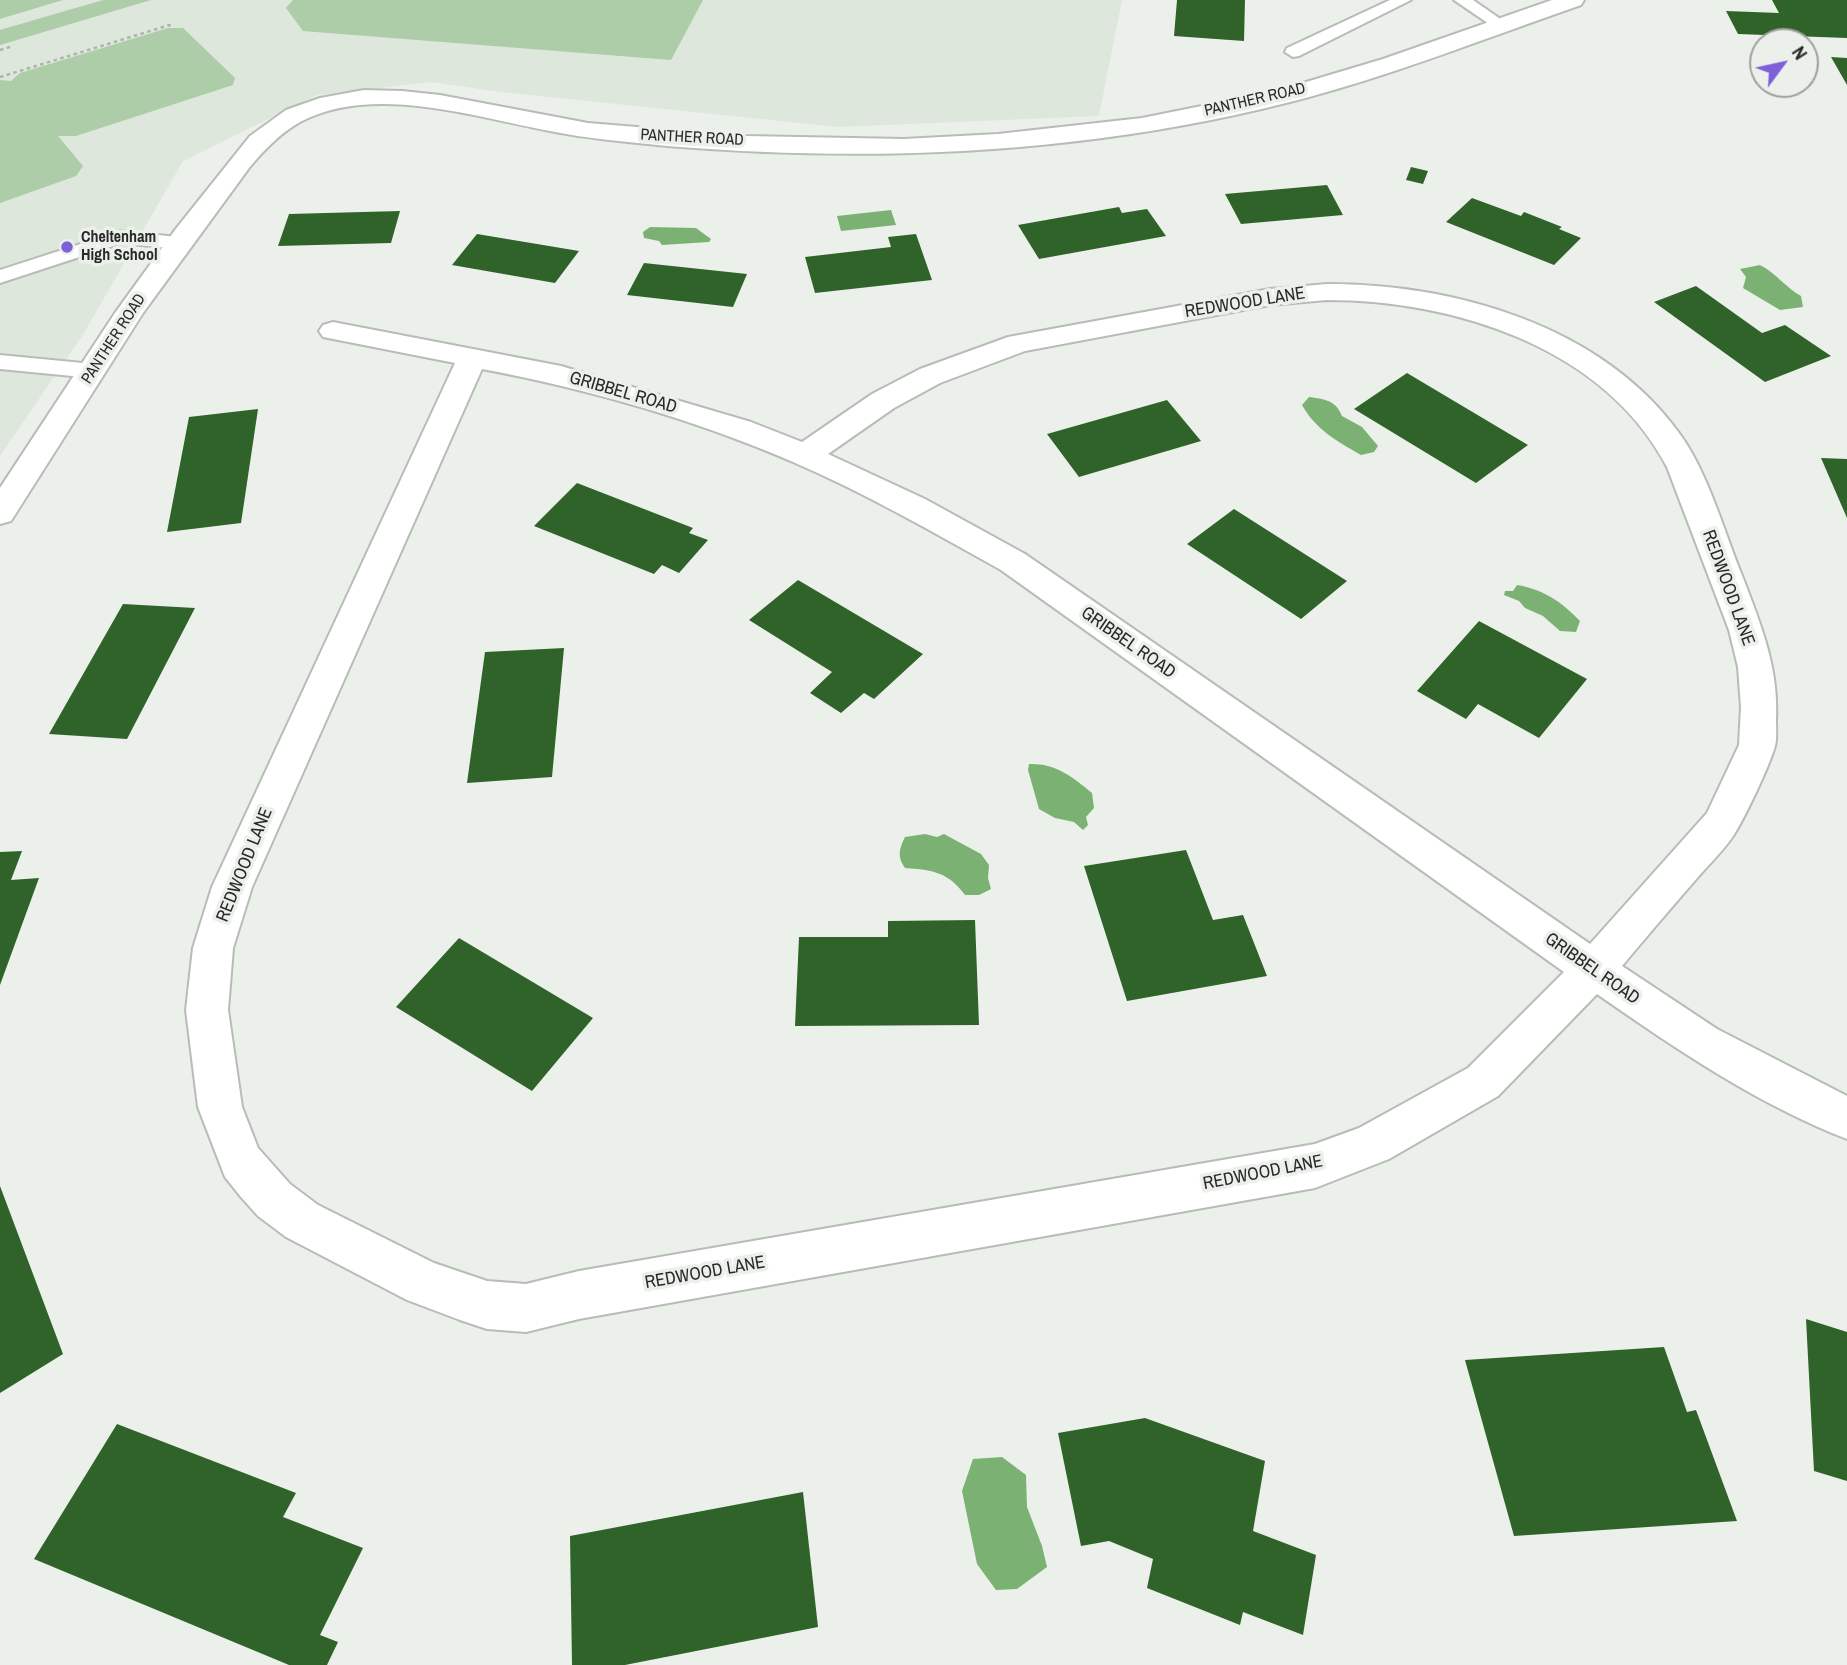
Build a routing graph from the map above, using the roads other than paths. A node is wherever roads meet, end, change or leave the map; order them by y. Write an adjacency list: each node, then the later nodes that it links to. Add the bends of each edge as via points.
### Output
1 (1403, 0): 5 (lane)
2 (1462, 0): 4 (lane)
3 (1573, 0): 4 (street, PANTHER ROAD)
4 (1501, 24): 6 (street, PANTHER ROAD, via 1278,97 1084,132 988,141 904,146 672,138 586,130 412,99 359,98 299,113 261,137)
5 (1293, 52)
6 (177, 243): 7 (lane, via 121,237); 11 (street, PANTHER ROAD)
7 (0, 277)
8 (333, 331): 9 (street, GRIBBEL ROAD)
9 (472, 358): 12 (street, GRIBBEL ROAD, via 561,375 740,429); 14 (street, REDWOOD LANE, via 232,887 213,948 207,1010 220,1107 241,1162 274,1200 302,1222 424,1283 487,1305 526,1308 1315,1166 1373,1144 1483,1082)
10 (0, 362): 11 (lane)
11 (93, 371): 13 (street, PANTHER ROAD)
12 (805, 454): 14 (street, GRIBBEL ROAD, via 1013,562); 14 (street, REDWOOD LANE, via 883,401 950,366 993,351 1304,292 1374,292 1451,305 1541,336 1586,363 1635,401 1673,448 1746,630 1756,667 1759,708 1756,745 1721,823)
13 (0, 513)
14 (1593, 970): 15 (street, GRIBBEL ROAD, via 1702,1043)
15 (1847, 1118)

